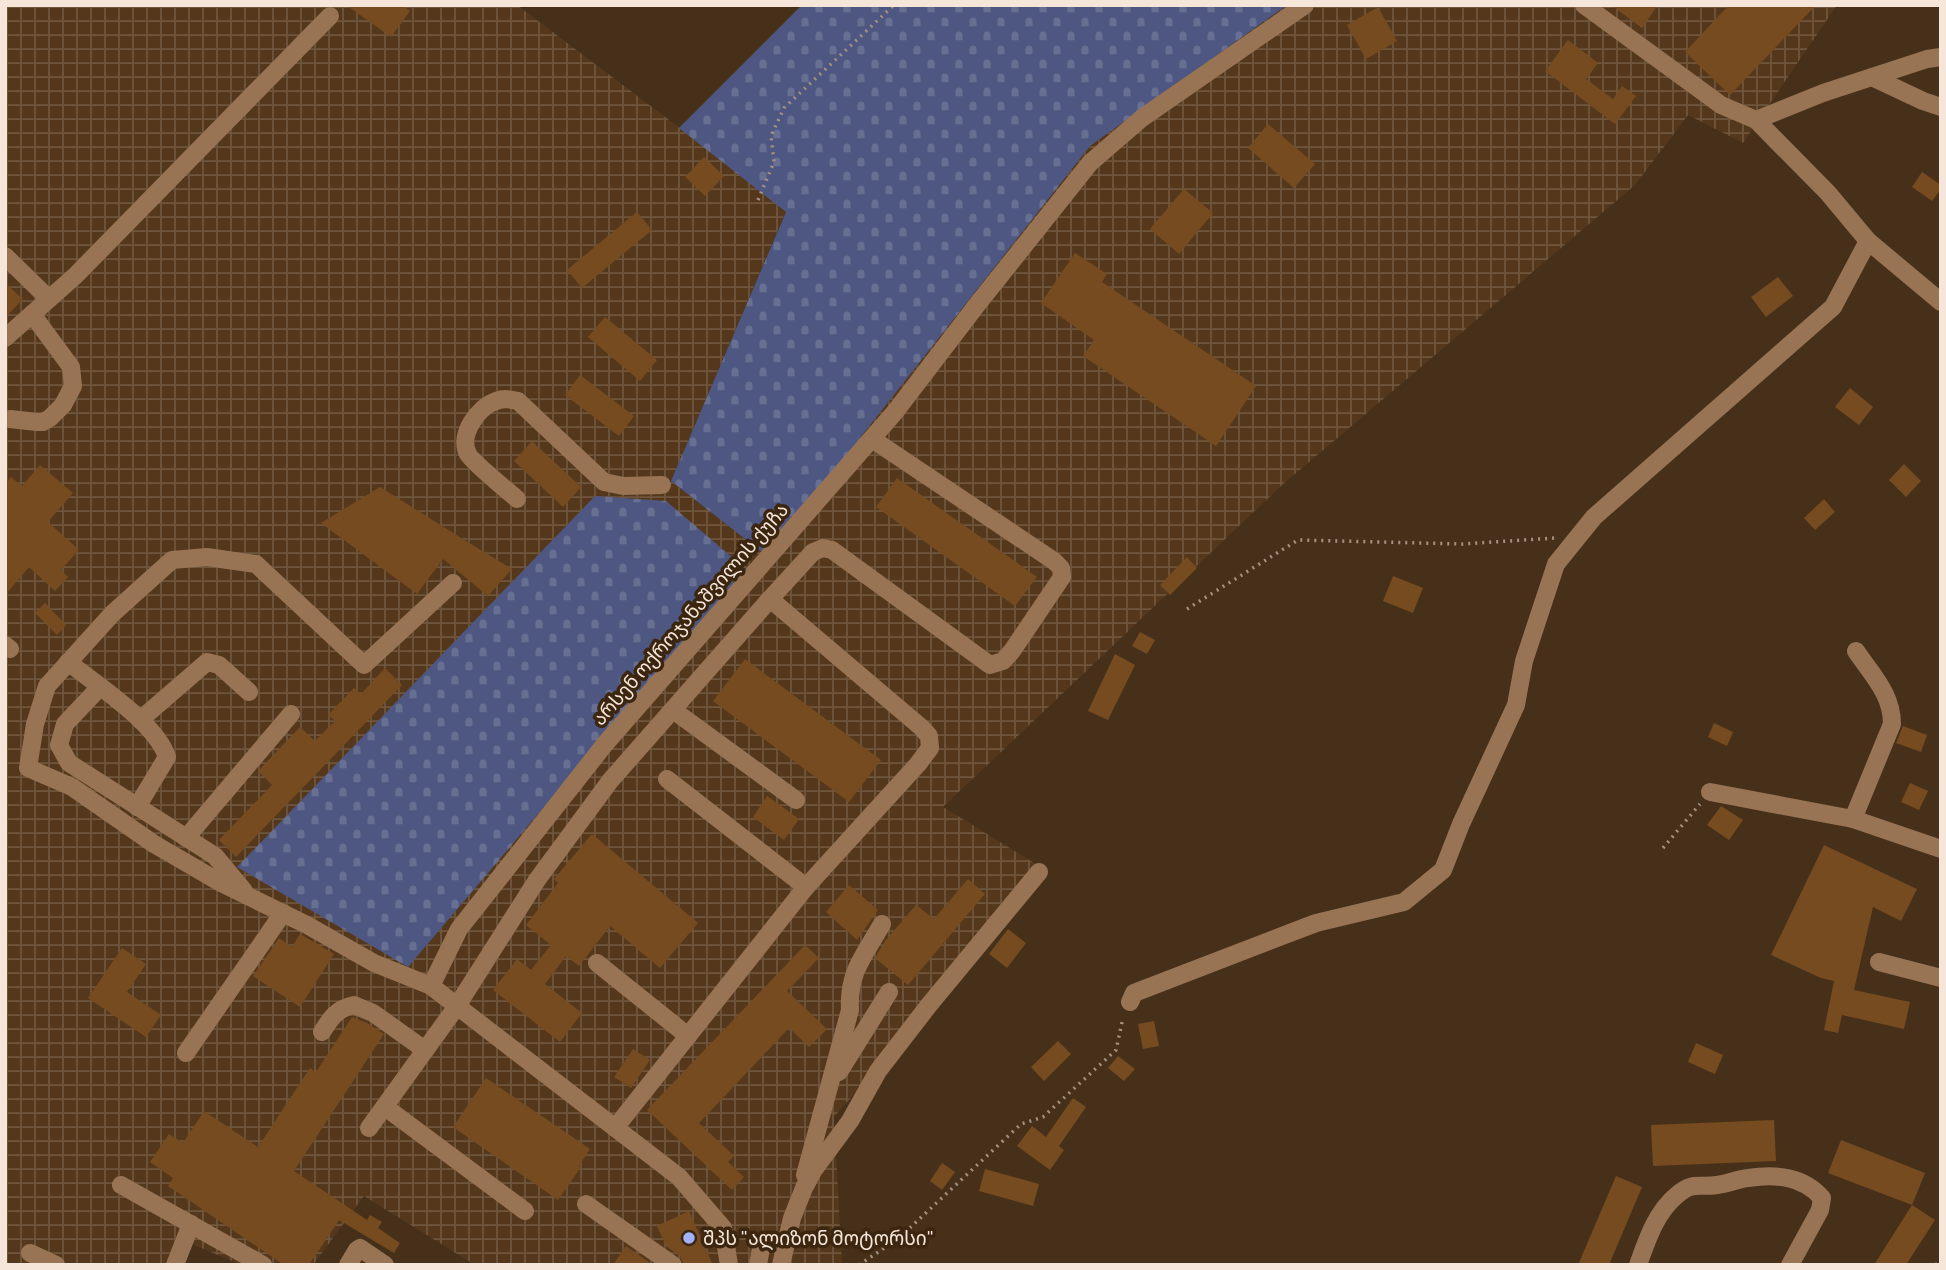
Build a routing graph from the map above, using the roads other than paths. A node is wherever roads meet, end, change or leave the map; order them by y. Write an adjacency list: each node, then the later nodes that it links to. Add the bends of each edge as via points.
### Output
1 (1305, 5): 15 (street, არსენ ოქროჯანაშვილის ქუჩა, via 1142,118 1090,163)
2 (1584, 5): 7 (street, via 1721,105)
3 (330, 16): 10 (street)
4 (1941, 57): 5 (street)
5 (1872, 77): 6 (street); 7 (street)
6 (1941, 107)
7 (1756, 120): 8 (street)
8 (1868, 241): 11 (street); 45 (street, via 1833,307 1594,517 1556,564 1524,661 1516,705 1443,870 1404,902 1315,923 1135,993)
9 (5, 256): 10 (street)
10 (49, 299): 12 (street)
11 (1941, 302)
12 (32, 314): 13 (street); 14 (street, via 71,367 73,386 63,405 43,422)
13 (5, 338)
14 (10, 419)
15 (872, 439): 19 (street, via 1054,561 1062,577 1012,651 1003,661 990,665 832,550 813,552); 42 (street, არსენ ოქროჯანაშვილის ქუჩა, via 605,744 459,929)
16 (662, 485): 17 (street, via 604,482 518,401 494,401 469,427 468,455)
17 (517, 499)
18 (453, 583): 21 (street, via 365,665 256,564 207,557 172,560)
19 (770, 598): 24 (street); 35 (street, via 929,736 930,748 918,764)
20 (1856, 651): 31 (street, via 1887,696 1892,724)
21 (68, 662): 22 (street); 36 (street, via 47,686 28,768 72,786 154,844)
22 (100, 687): 26 (street); 30 (street, via 65,724 59,745 69,763)
23 (249, 692): 26 (street, via 219,665 207,662)
24 (673, 710): 29 (street); 44 (street, via 610,781 545,869)
25 (291, 714): 32 (street)
26 (140, 720): 30 (street, via 163,745 167,757)
27 (667, 779): 35 (street)
28 (1710, 792): 31 (street)
29 (796, 800)
30 (137, 807): 32 (street)
31 (1853, 819): 33 (street)
32 (186, 838): 36 (street, via 215,856)
33 (1941, 849)
34 (1039, 872): 57 (street, via 878,1071 850,1121 813,1171)
35 (806, 887): 47 (street)
36 (248, 897): 37 (street)
37 (283, 914): 42 (street, via 374,963); 49 (street)
38 (882, 924): 50 (street, via 851,982 850,1010)
39 (1879, 962): 41 (street)
40 (597, 963): 47 (street)
41 (1941, 978)
42 (431, 986): 44 (street)
43 (889, 992): 50 (street)
44 (457, 1006): 48 (street); 53 (street)
45 (1127, 1007)
46 (322, 1032): 48 (street, via 338,1010 354,1005)
47 (688, 1036): 53 (street)
48 (425, 1050): 51 (street)
49 (186, 1053)
50 (828, 1090): 57 (street)
51 (385, 1107): 52 (street); 56 (street)
52 (369, 1128)
53 (615, 1128): 66 (street, via 679,1177 723,1228)
54 (121, 1185): 58 (street)
55 (586, 1204): 65 (street)
56 (525, 1211)
57 (792, 1219): 67 (street)
58 (191, 1224): 61 (street); 62 (street)
59 (30, 1253): 60 (street)
60 (56, 1265)
61 (175, 1265)
62 (262, 1265)
63 (348, 1265): 64 (street, via 360,1248)
64 (385, 1265)
65 (673, 1265)
66 (729, 1265)
67 (781, 1265)
68 (1638, 1265): 69 (street, via 1651,1227 1674,1196 1689,1185 1783,1176 1805,1182 1822,1198)
69 (1790, 1265)

